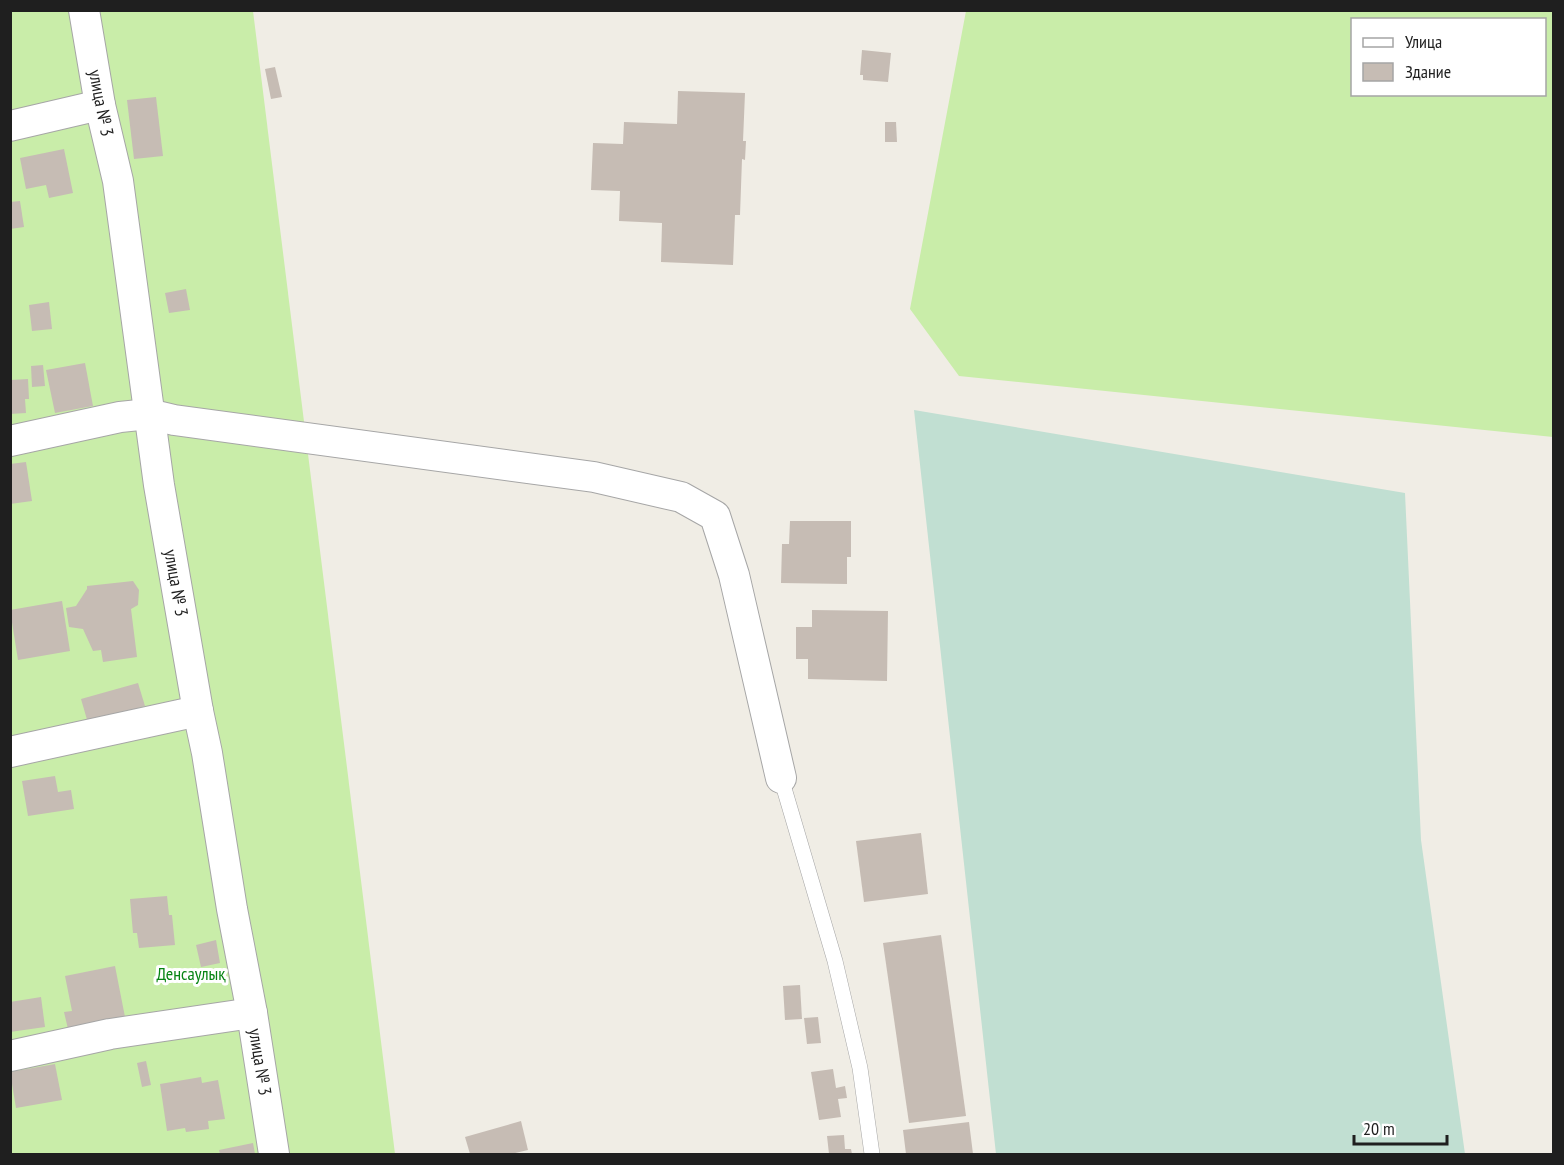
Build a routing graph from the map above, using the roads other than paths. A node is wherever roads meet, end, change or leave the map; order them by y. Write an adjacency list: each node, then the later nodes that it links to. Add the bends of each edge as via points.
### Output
1 (84, 10): 2 (street, улица № 3)
2 (100, 105): 3 (street); 4 (street, улица № 3, via 118,181)
3 (10, 126)
4 (149, 414): 5 (street); 6 (street, улица № 3); 8 (street, via 594,477 681,498 715,516 734,575)
5 (10, 441)
6 (198, 711): 7 (street); 9 (street, улица № 3)
7 (10, 752)
8 (781, 778): 12 (lane, via 835,962 860,1068)
9 (252, 1013): 10 (street, via 110,1034); 11 (street, улица № 3)
10 (10, 1056)
11 (274, 1155)
12 (872, 1155)

